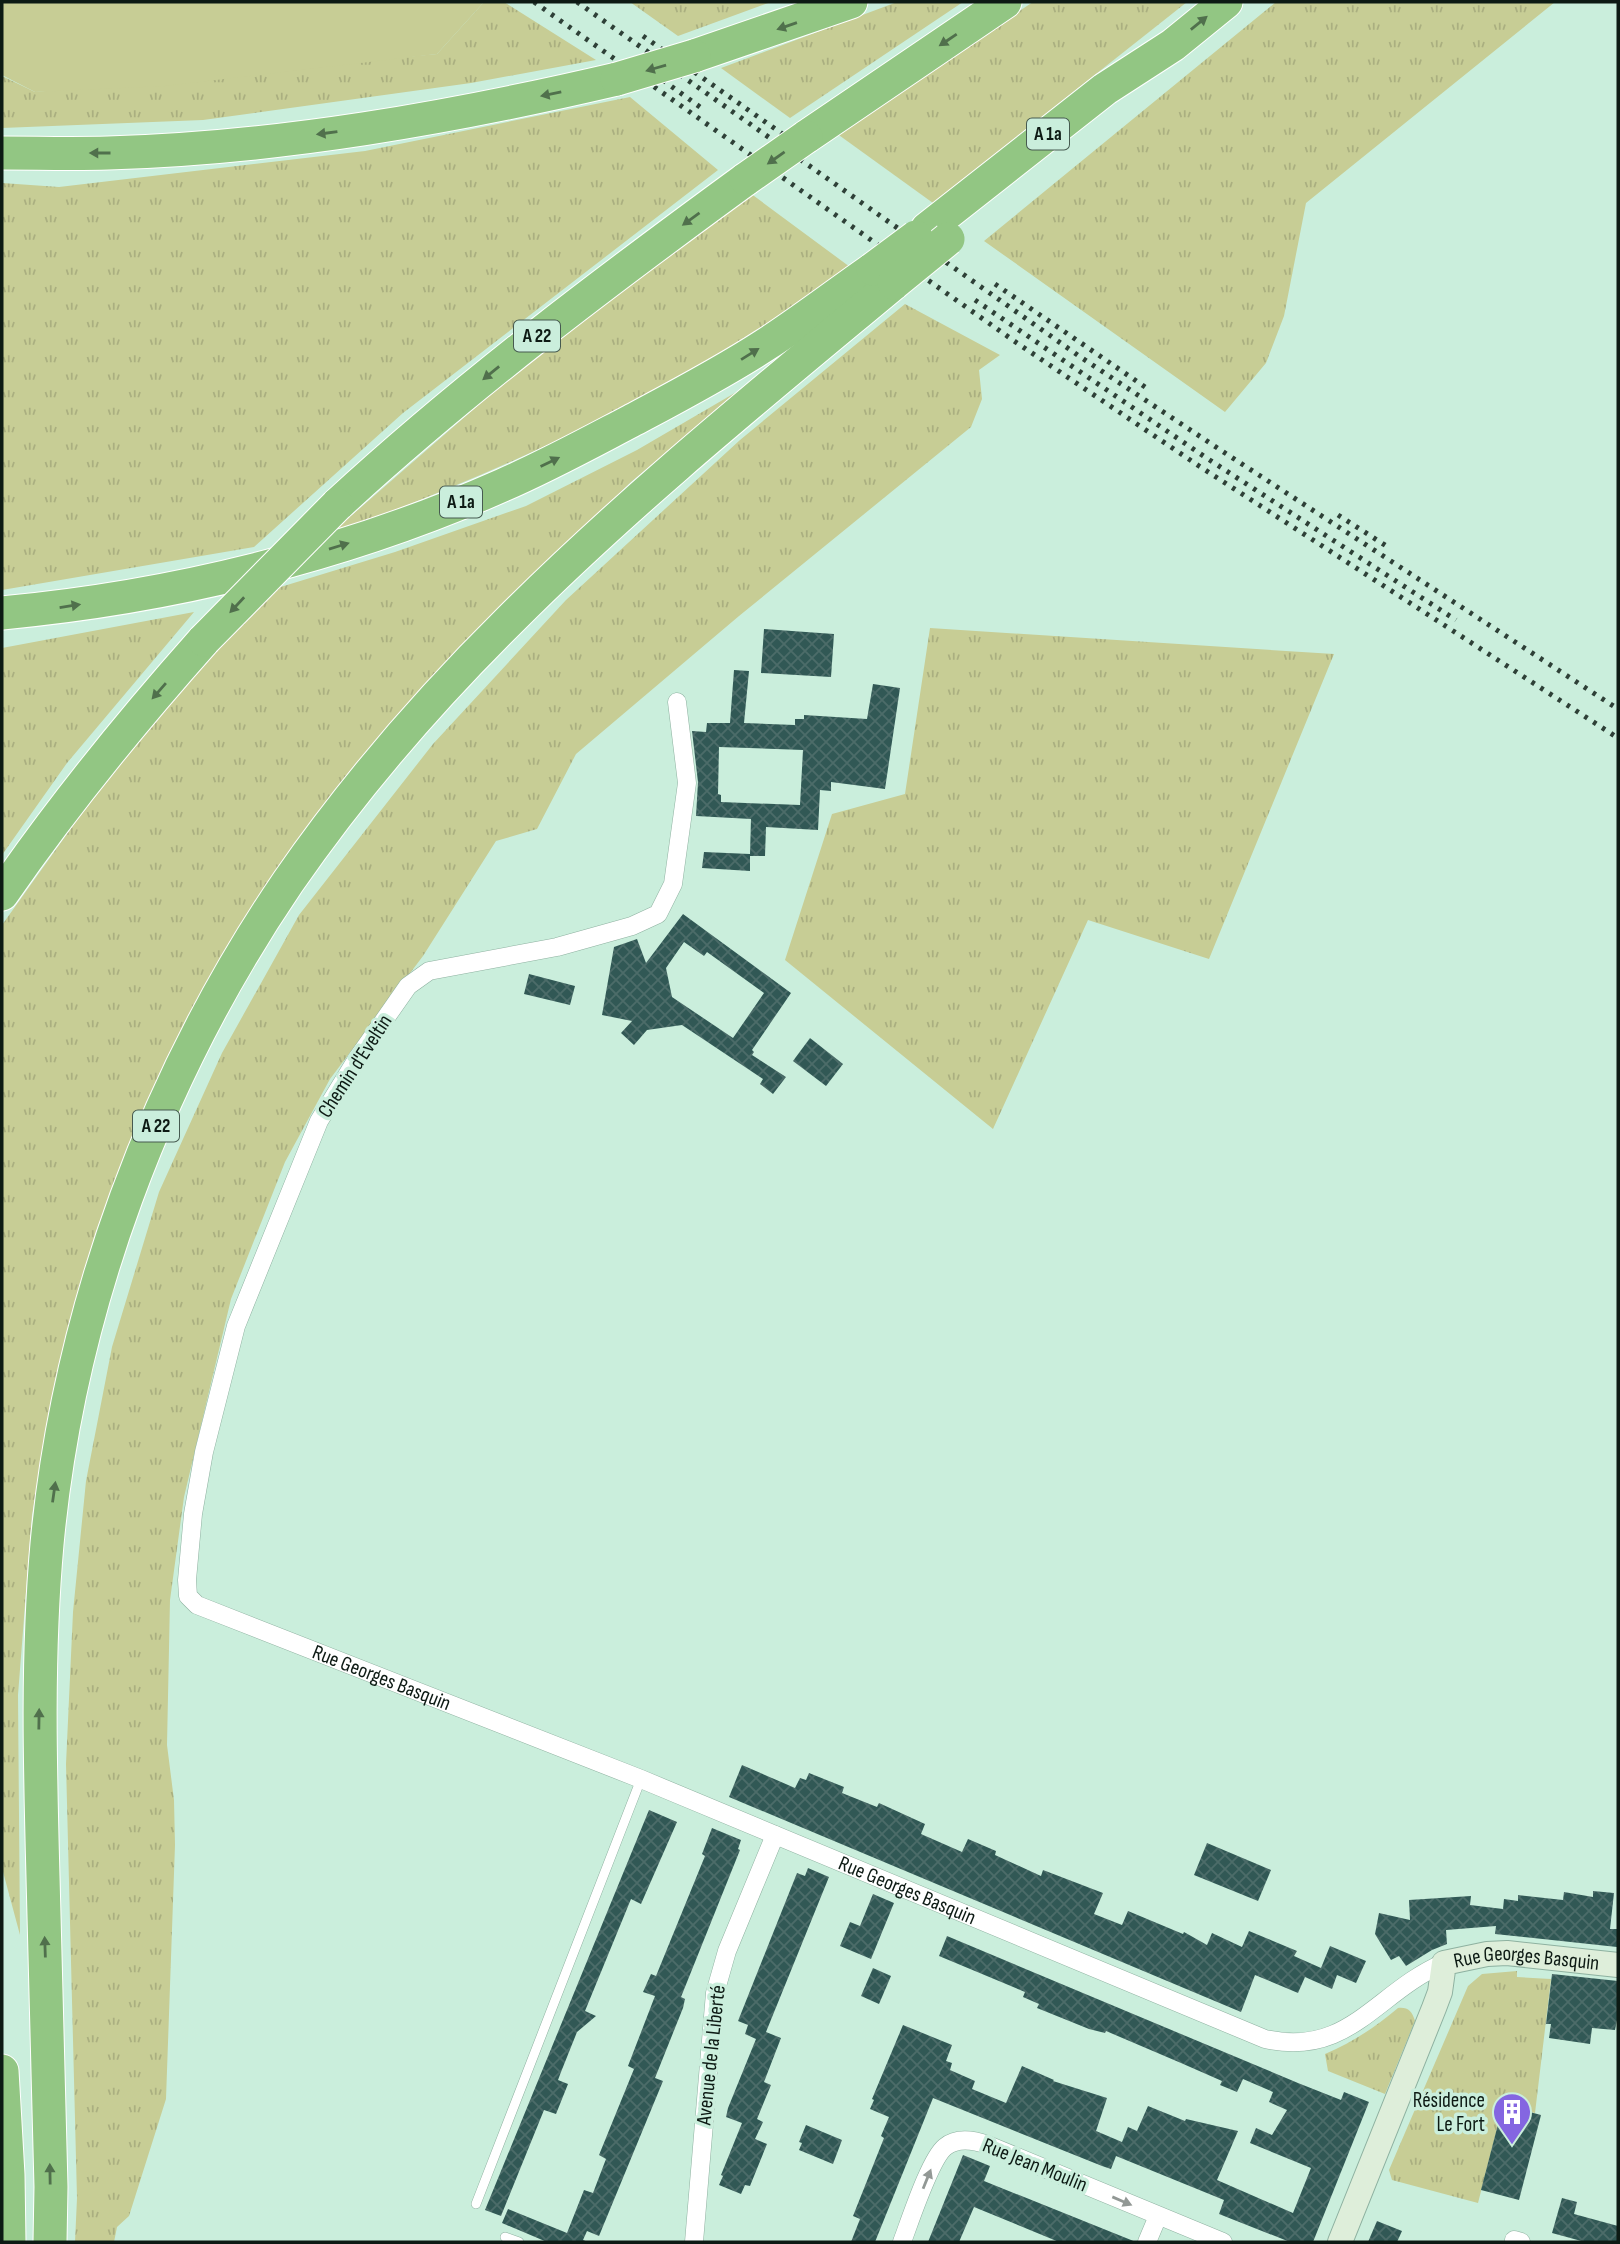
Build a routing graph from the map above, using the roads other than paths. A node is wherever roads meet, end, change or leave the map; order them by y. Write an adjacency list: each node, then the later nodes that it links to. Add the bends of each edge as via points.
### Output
1 (851, 2): 4 (highway, one-way to 4, bridge, via 617,79 419,120 256,142 108,153)
2 (1005, 2): 8 (highway, A 22, one-way to 8, bridge, via 746,179 500,365 337,505 204,640 91,773)
3 (1226, 2): 5 (highway, A 22, one-way to 3, bridge, via 1121,103 1173,45)
4 (2, 153)
5 (884, 276): 6 (highway, A 1a, one-way to 5, via 65,607 255,570 337,548 426,516 558,459 691,389); 19 (highway, A 22, one-way to 5, via 39,1727 47,1540 72,1387 89,1316 164,1105 226,984 288,883 357,790 449,683 630,505)
6 (2, 613)
7 (677, 702): 9 (street, Chemin d'Eveltin, via 687,783 673,884 657,914 632,926 556,947 429,971 419,977 357,1059 319,1121 236,1326 204,1452 187,1580 188,1596)
8 (2, 894)
9 (197, 1605): 10 (street, Rue Georges Basquin)
10 (641, 1779): 11 (street, Rue Georges Basquin); 15 (lane)
11 (775, 1835): 12 (street, Rue Georges Basquin, via 1276,2041 1312,2042 1336,2034 1416,1976); 21 (street, Avenue de la Liberté, via 727,1951 715,1993)
12 (1444, 1963): 13 (street, Rue Georges Basquin, via 1507,1953); 25 (street, via 1434,2008)
13 (1618, 1965)
14 (2, 2071): 18 (highway)
15 (476, 2204)
16 (1158, 2216): 22 (street, Rue Jean Moulin, one-way to 16, via 937,2155 964,2140 988,2144); 23 (street); 24 (street, Rue Jean Moulin)
17 (505, 2237): 20 (lane)
18 (9, 2242)
19 (50, 2242)
20 (519, 2242)
21 (694, 2242)
22 (902, 2242)
23 (1147, 2242)
24 (1223, 2242)
25 (1339, 2242)

